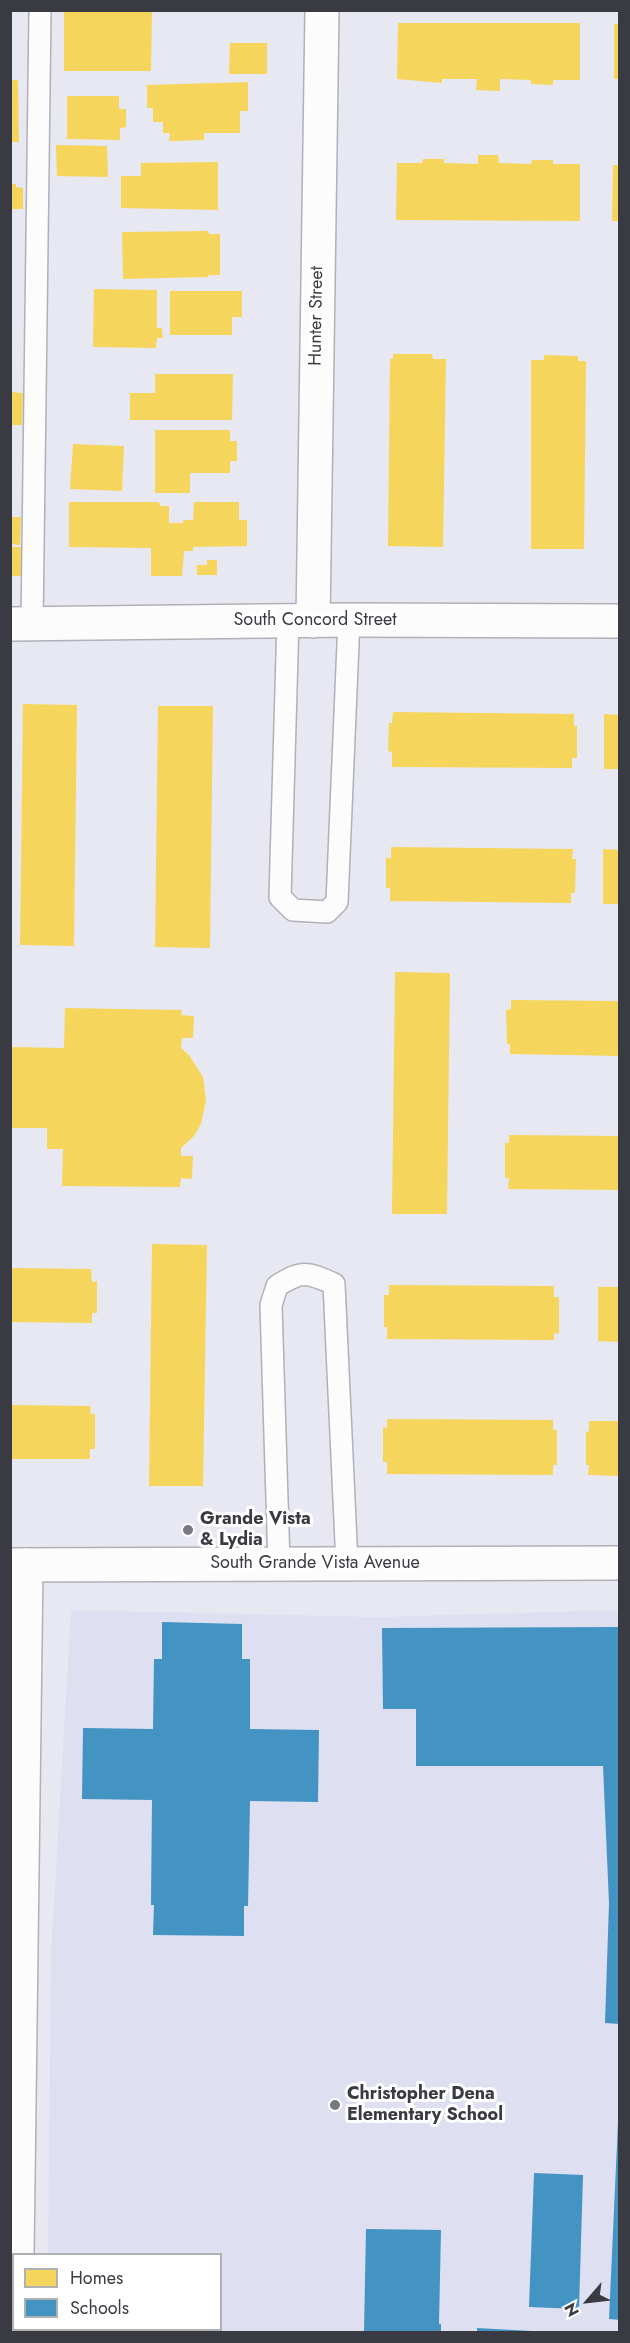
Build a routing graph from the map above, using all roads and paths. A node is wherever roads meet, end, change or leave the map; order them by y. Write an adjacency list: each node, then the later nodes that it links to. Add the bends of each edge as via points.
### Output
1 (40, 10): 6 (lane)
2 (322, 10): 4 (street, Hunter Street)
3 (349, 620): 4 (street, South Concord Street); 4 (lane, via 337,902 327,912 293,910 280,897); 5 (street, South Concord Street)
4 (301, 621): 6 (street, South Concord Street)
5 (620, 621)
6 (22, 624)
7 (620, 1563): 9 (street, South Grande Vista Avenue)
8 (279, 1564): 9 (street, South Grande Vista Avenue); 9 (lane, via 271,1305 277,1286 296,1274 316,1276 334,1284); 10 (street, South Grande Vista Avenue)
9 (347, 1564)
10 (18, 1565): 11 (street)
11 (17, 2253)

